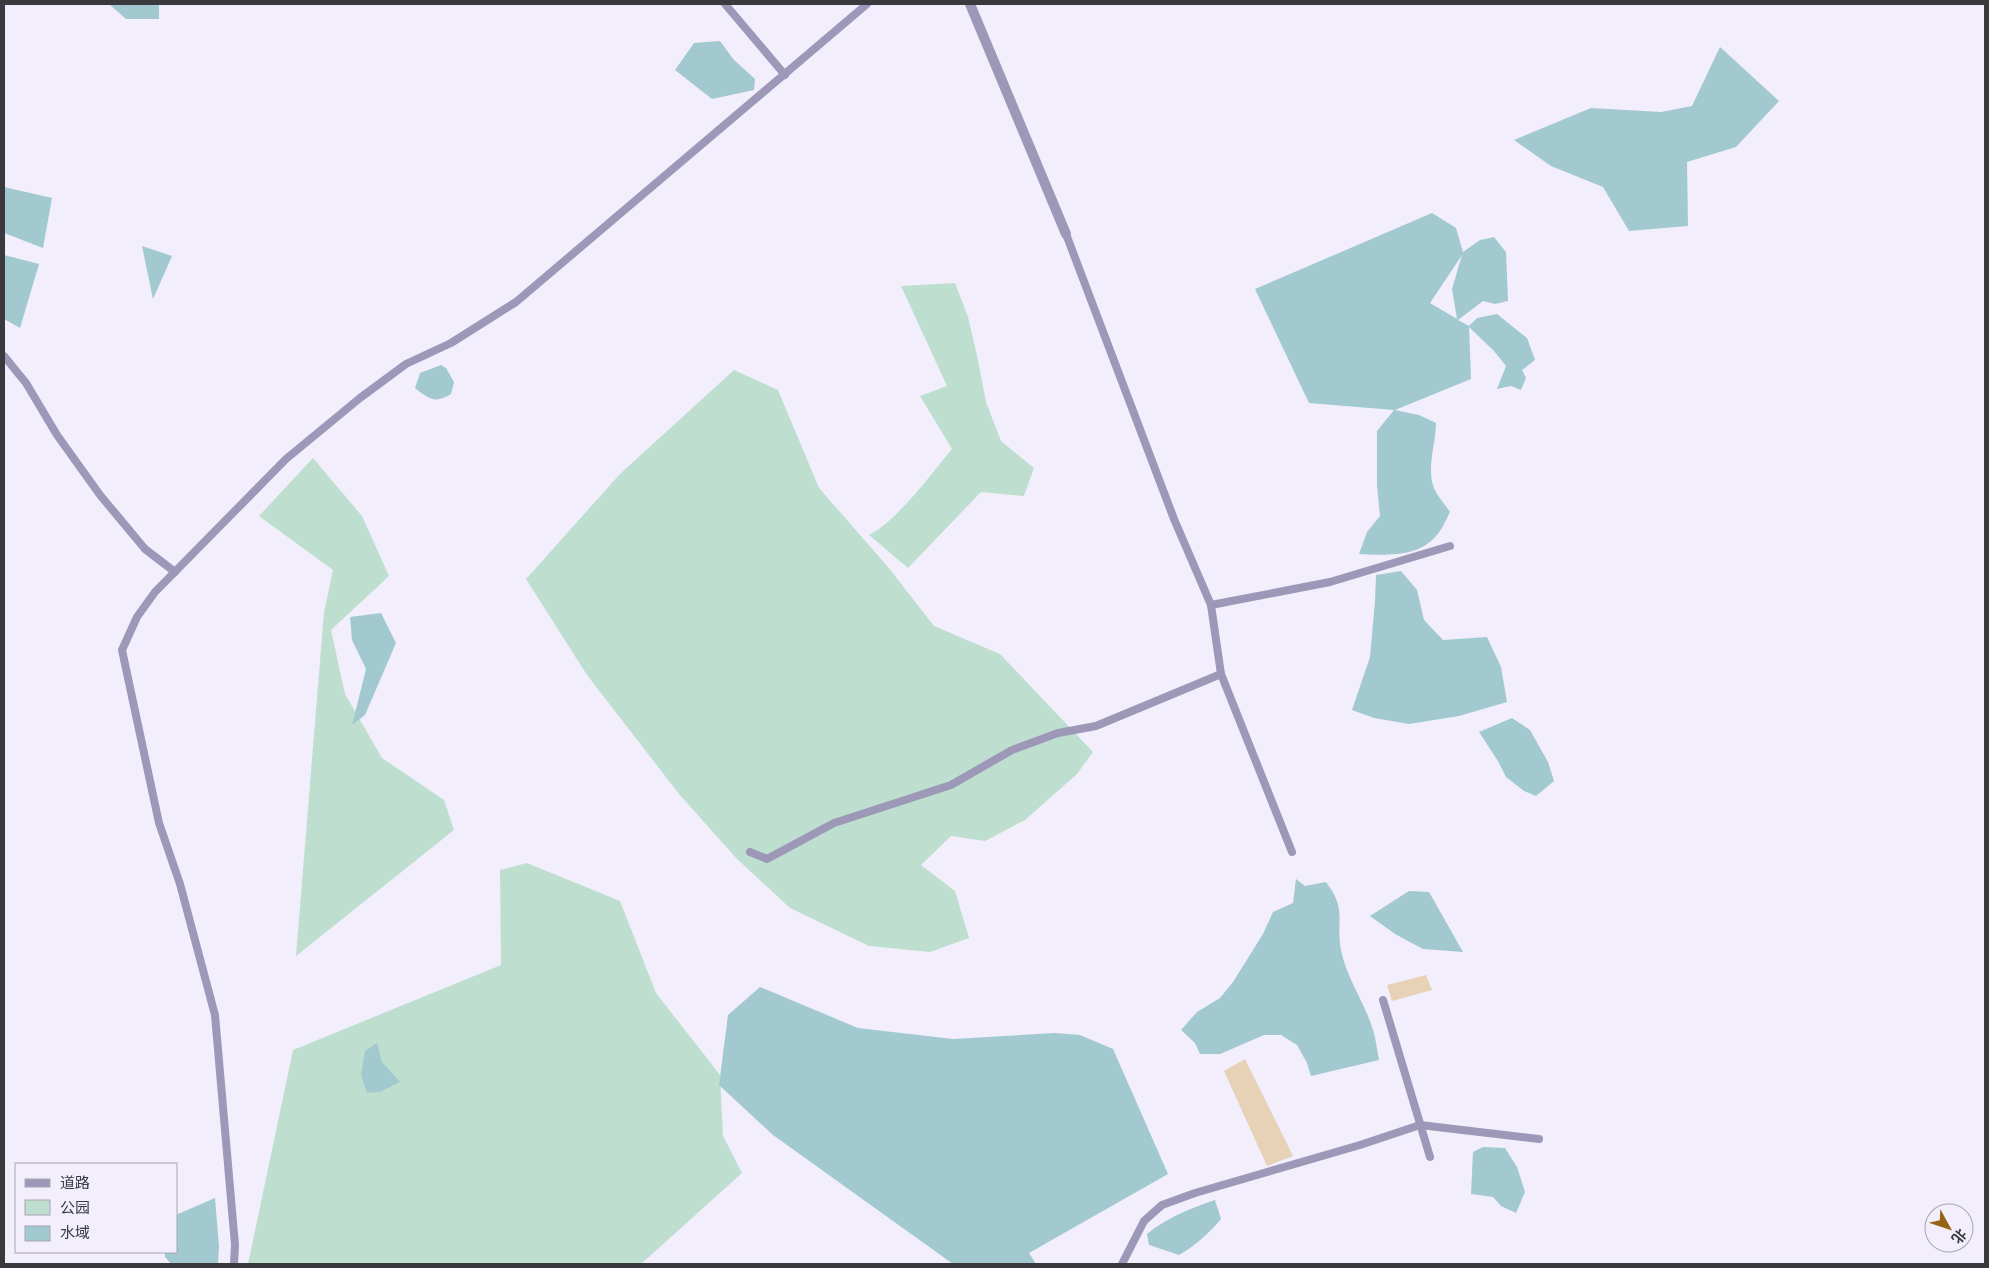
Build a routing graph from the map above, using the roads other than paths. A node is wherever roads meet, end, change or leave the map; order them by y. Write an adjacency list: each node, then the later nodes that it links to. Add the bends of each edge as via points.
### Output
1 (725, 4): 4 (lane)
2 (867, 4): 4 (lane)
3 (970, 4): 5 (street)
4 (785, 75): 8 (lane, via 516,302 451,342 406,364 293,453)
5 (1066, 234): 9 (lane, via 1174,519)
6 (4, 356): 8 (lane, via 26,383 57,435 100,495 145,549)
7 (1450, 546): 9 (lane, via 1330,582)
8 (175, 572): 17 (lane, via 137,617 122,650 159,823 180,884 215,1015)
9 (1211, 605): 10 (lane)
10 (1222, 674): 11 (lane, via 1096,726 1058,733 1012,750 951,785 834,823 766,859); 12 (lane)
11 (750, 852)
12 (1292, 852)
13 (1383, 1000): 14 (lane)
14 (1420, 1125): 15 (lane); 16 (lane); 18 (lane, via 1162,1205 1144,1221)
15 (1539, 1139)
16 (1430, 1157)
17 (234, 1264)
18 (1122, 1264)

